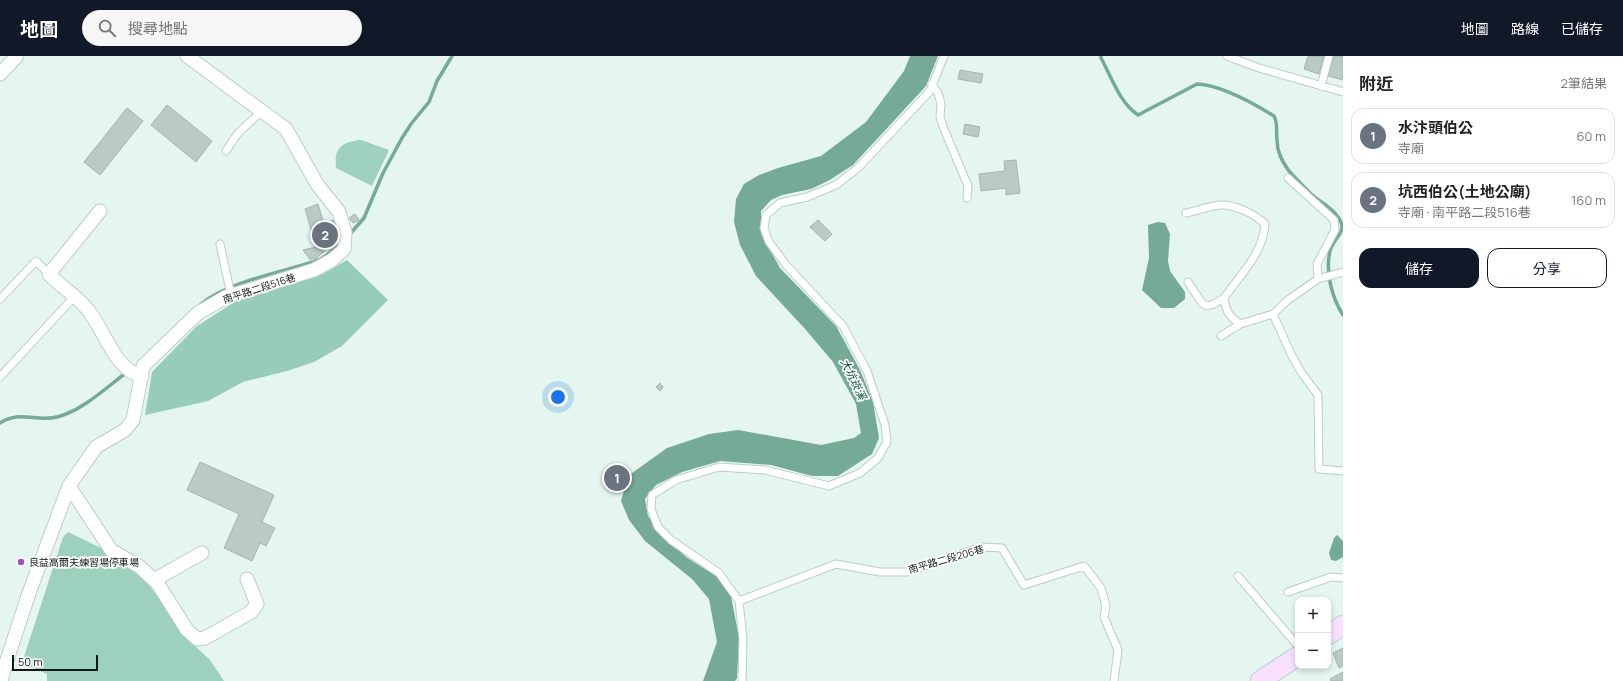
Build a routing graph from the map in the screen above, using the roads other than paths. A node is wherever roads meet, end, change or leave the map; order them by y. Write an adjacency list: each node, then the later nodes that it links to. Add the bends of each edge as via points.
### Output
1 (17, 56): 6 (street)
2 (187, 56): 10 (street, 南平路二段516巷)
3 (944, 56): 7 (lane)
4 (1227, 56): 8 (lane)
5 (1329, 56): 8 (lane)
6 (0, 74)
7 (932, 84): 13 (lane, via 941,104 940,117 968,186); 38 (lane, via 930,91 860,167 836,185 807,197 780,203 766,215 764,228 769,242 787,266 843,326 867,371 885,425 887,442 878,458 860,473 829,486 765,470 719,467 676,480 652,496 650,509 658,527 670,540 719,573)
8 (1321, 86): 9 (lane)
9 (1343, 92)
10 (262, 111): 11 (lane, via 238,133); 21 (street, 南平路二段516巷, via 286,129 317,184 339,212 345,238 344,250 314,270)
11 (226, 151)
12 (1288, 178): 19 (lane, via 1334,220 1335,230 1317,264)
13 (967, 198)
14 (100, 211): 18 (street)
15 (1186, 213): 23 (lane, via 1221,205 1258,216 1265,224 1257,254)
16 (220, 244): 21 (lane)
17 (1340, 272): 19 (lane)
18 (49, 274): 22 (street); 24 (lane, via 36,261)
19 (1320, 279): 25 (lane, via 1288,300)
20 (1188, 282): 23 (lane, via 1207,306)
21 (231, 295): 28 (street, 南平路二段516巷, via 198,313 143,366)
22 (74, 297): 28 (street, via 88,310 122,364); 29 (lane)
23 (1224, 298): 26 (lane, via 1226,310 1232,319)
24 (0, 299)
25 (1273, 314): 26 (lane); 30 (lane, via 1291,354 1318,395 1319,468)
26 (1240, 324): 27 (lane)
27 (1221, 336)
28 (138, 375): 31 (street, 南平路二段516巷, via 133,420 125,430 96,447)
29 (0, 376)
30 (1343, 471)
31 (69, 486): 36 (street, via 111,550 140,567); 43 (street, 南平路二段516巷, via 29,593)
32 (202, 553): 36 (street)
33 (1238, 576): 41 (lane)
34 (1343, 578): 37 (lane, via 1331,577)
35 (247, 579): 36 (street, via 257,604 251,612 205,638 197,639 187,630)
36 (154, 580)
37 (1288, 592)
38 (739, 601): 44 (lane, via 743,639); 45 (lane, 南平路二段206巷, via 836,564 880,572 906,572 981,547 1002,548 1024,585 1084,566 1101,588 1106,606 1104,617 1118,650)
39 (1343, 625): 40 (street)
40 (1331, 633)
41 (1295, 642)
42 (1295, 658): 46 (street)
43 (1, 681)
44 (742, 681)
45 (1114, 681)
46 (1260, 681)

